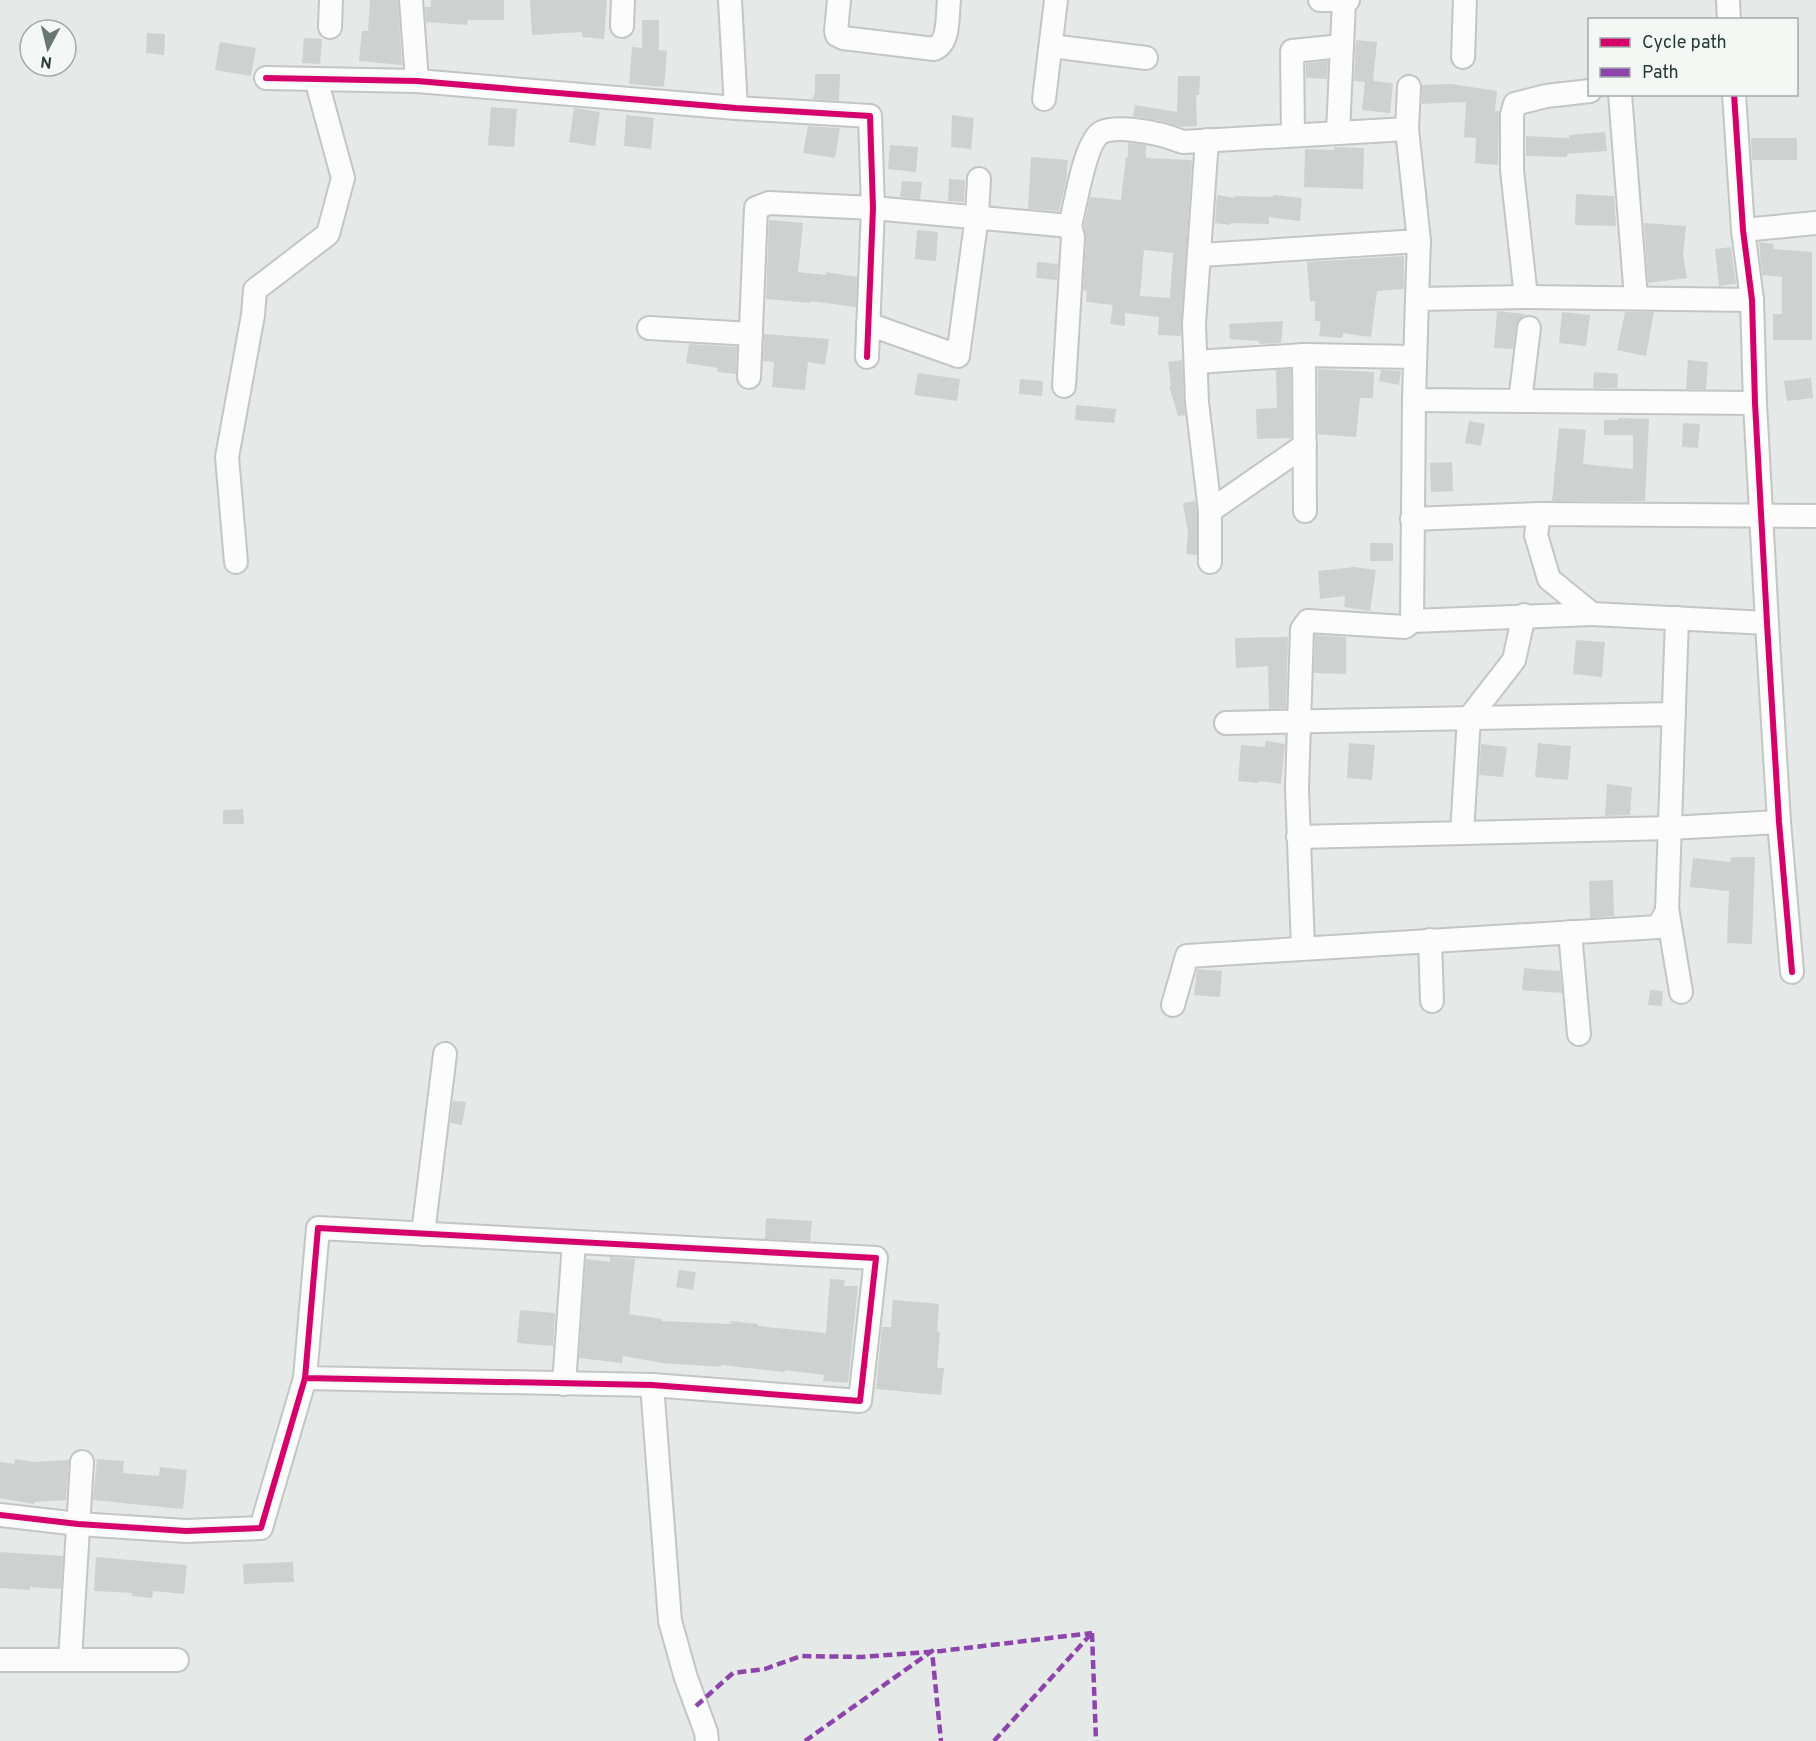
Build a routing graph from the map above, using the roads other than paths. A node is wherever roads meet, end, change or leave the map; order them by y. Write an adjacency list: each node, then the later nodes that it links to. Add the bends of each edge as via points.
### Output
1 (331, 0): 14 (street)
2 (411, 0): 21 (street)
3 (623, 0): 13 (street)
4 (730, 0): 27 (street)
5 (839, 0): 6 (street, via 837,35 934,50 945,41)
6 (949, 0)
7 (1056, 0): 15 (street)
8 (1320, 0): 9 (street)
9 (1346, 0): 16 (street)
10 (1465, 0): 17 (street)
11 (1728, 0): 12 (street)
12 (1729, 18)
13 (622, 26)
14 (330, 27)
15 (1051, 46): 18 (street); 26 (street)
16 (1342, 46): 29 (street); 30 (street, via 1292,51)
17 (1463, 57)
18 (1146, 58)
19 (266, 78): 20 (street)
20 (316, 79): 21 (street); 64 (street, via 343,178 328,234 255,290 227,457)
21 (417, 81): 27 (street)
22 (1409, 87): 28 (street)
23 (1588, 91): 40 (street, via 1515,104 1512,170)
24 (1620, 96): 41 (street)
25 (1734, 96): 37 (street)
26 (1044, 99)
27 (736, 108): 33 (street, via 870,116)
28 (1407, 129): 29 (street); 38 (street)
29 (1338, 133): 30 (street)
30 (1293, 135): 31 (street)
31 (1207, 140): 36 (street, via 1183,142 1164,134 1123,128 1102,132 1086,155); 39 (street)
32 (980, 179): 34 (street)
33 (873, 208): 34 (street); 44 (street); 47 (street, via 769,203 756,208)
34 (977, 216): 36 (street); 44 (street, via 958,356)
35 (1816, 223): 37 (street)
36 (1070, 226): 53 (street, via 1073,237)
37 (1743, 230): 43 (street)
38 (1419, 241): 39 (street); 42 (street)
39 (1201, 255): 51 (street, via 1194,324)
40 (1527, 297): 41 (street); 42 (street)
41 (1636, 298): 43 (street)
42 (1417, 299): 50 (street)
43 (1752, 300): 56 (street)
44 (868, 324): 49 (street)
45 (649, 328): 47 (street)
46 (1529, 328): 55 (street)
47 (751, 334): 52 (street)
48 (1304, 355): 50 (street); 51 (street); 57 (street)
49 (867, 357)
50 (1414, 357): 54 (street)
51 (1196, 362): 58 (street)
52 (749, 377)
53 (1065, 386)
54 (1414, 400): 55 (street); 63 (street)
55 (1520, 401): 56 (street)
56 (1755, 403): 61 (street)
57 (1305, 445): 58 (street); 59 (street)
58 (1210, 511): 65 (street)
59 (1305, 511)
60 (1539, 514): 61 (street); 63 (street); 66 (street, via 1536,535 1549,579)
61 (1761, 516): 62 (street); 70 (street)
62 (1816, 516)
63 (1412, 519): 69 (street)
64 (236, 562)
65 (1210, 562)
66 (1592, 614): 67 (street); 68 (street)
67 (1524, 615): 69 (street); 72 (street, via 1514,660)
68 (1677, 618): 70 (street); 71 (street)
69 (1412, 621): 73 (street, via 1405,627 1308,621 1304,624)
70 (1767, 623): 75 (street)
71 (1674, 714): 72 (street); 76 (street)
72 (1469, 718): 73 (street); 77 (street)
73 (1299, 721): 74 (street); 78 (street)
74 (1226, 723)
75 (1779, 822): 76 (street); 83 (street)
76 (1670, 828): 77 (street); 79 (street)
77 (1462, 833): 78 (street)
78 (1298, 837): 82 (street)
79 (1667, 908): 80 (street, via 1658,927); 84 (street)
80 (1570, 932): 81 (street); 87 (street)
81 (1430, 940): 82 (street); 85 (street)
82 (1303, 948): 86 (street, via 1187,956)
83 (1792, 972)
84 (1682, 992)
85 (1432, 1001)
86 (1173, 1005)
87 (1579, 1034)
88 (445, 1054): 89 (street)
89 (423, 1234): 90 (street); 91 (street, via 318,1228)
90 (574, 1242): 92 (street); 93 (street, via 876,1258 860,1401)
91 (305, 1378): 92 (street); 96 (street, via 261,1528 186,1531)
92 (564, 1384): 93 (street)
93 (651, 1386): 100 (street, via 670,1621)
94 (82, 1462): 96 (street)
95 (0, 1515): 96 (street)
96 (78, 1524): 98 (street)
97 (0, 1660): 98 (street)
98 (70, 1660): 99 (street)
99 (177, 1660)
100 (707, 1741)

